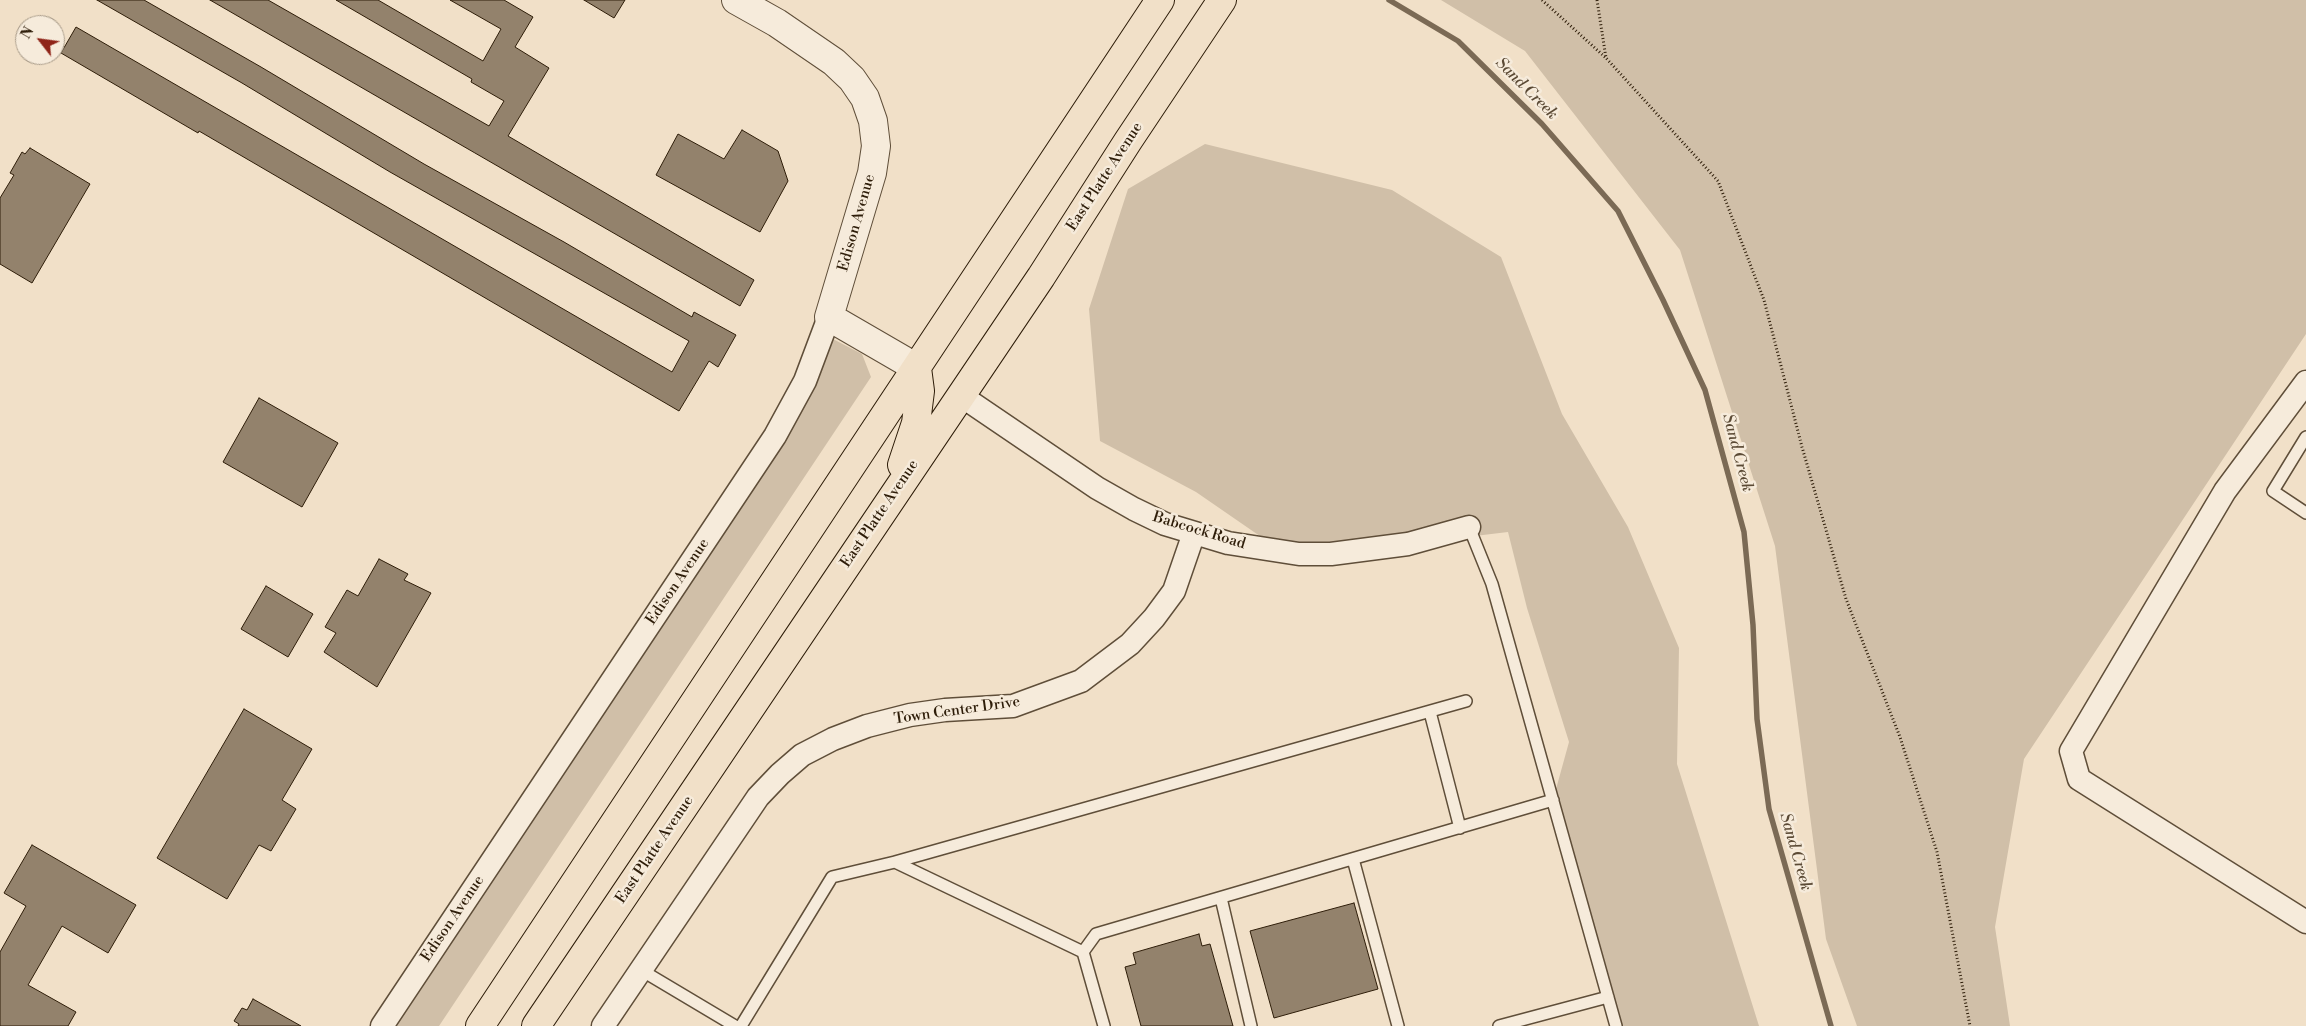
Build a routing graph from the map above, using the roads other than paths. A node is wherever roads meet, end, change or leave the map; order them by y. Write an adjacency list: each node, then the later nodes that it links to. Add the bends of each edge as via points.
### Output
1 (736, 0): 4 (street, Edison Avenue, via 834,62 866,98 874,121 876,146 872,174)
2 (1160, 0): 5 (highway)
3 (1222, 0): 7 (highway, East Platte Avenue, via 1041,277)
4 (829, 317): 5 (street); 24 (street, Edison Avenue, via 804,381 775,436)
5 (917, 368): 10 (highway, via 920,391 916,423 902,465); 25 (highway)
6 (2306, 382): 20 (street, via 2226,491 2071,751 2079,779)
7 (960, 394): 10 (highway, East Platte Avenue); 12 (street, Babcock Road, via 1097,488 1164,524)
8 (2306, 437): 9 (lane, via 2273,491)
9 (2306, 513)
10 (876, 521): 26 (highway, East Platte Avenue)
11 (1470, 527): 12 (street, Babcock Road, via 1408,544 1330,554 1262,550); 15 (lane, via 1492,584)
12 (1194, 533): 22 (street, Town Center Drive, via 1174,591 1154,618 1130,644 1081,681 1013,706 945,710 867,726 802,755 758,797)
13 (1466, 702): 14 (lane)
14 (1430, 712): 16 (lane); 18 (lane)
15 (1553, 800): 16 (lane); 23 (lane)
16 (1460, 828): 17 (lane)
17 (1353, 859): 19 (lane); 32 (lane)
18 (895, 862): 21 (lane); 29 (lane, via 832,878)
19 (1221, 898): 21 (lane, via 1096,934); 31 (lane)
20 (2306, 922)
21 (1083, 952): 30 (lane)
22 (641, 970): 27 (street, Town Center Drive); 28 (lane)
23 (1608, 997): 33 (lane); 34 (lane)
24 (382, 1026)
25 (480, 1026)
26 (536, 1026)
27 (603, 1026)
28 (734, 1026)
29 (741, 1026)
30 (1104, 1026)
31 (1251, 1026)
32 (1398, 1026)
33 (1499, 1026)
34 (1616, 1026)

